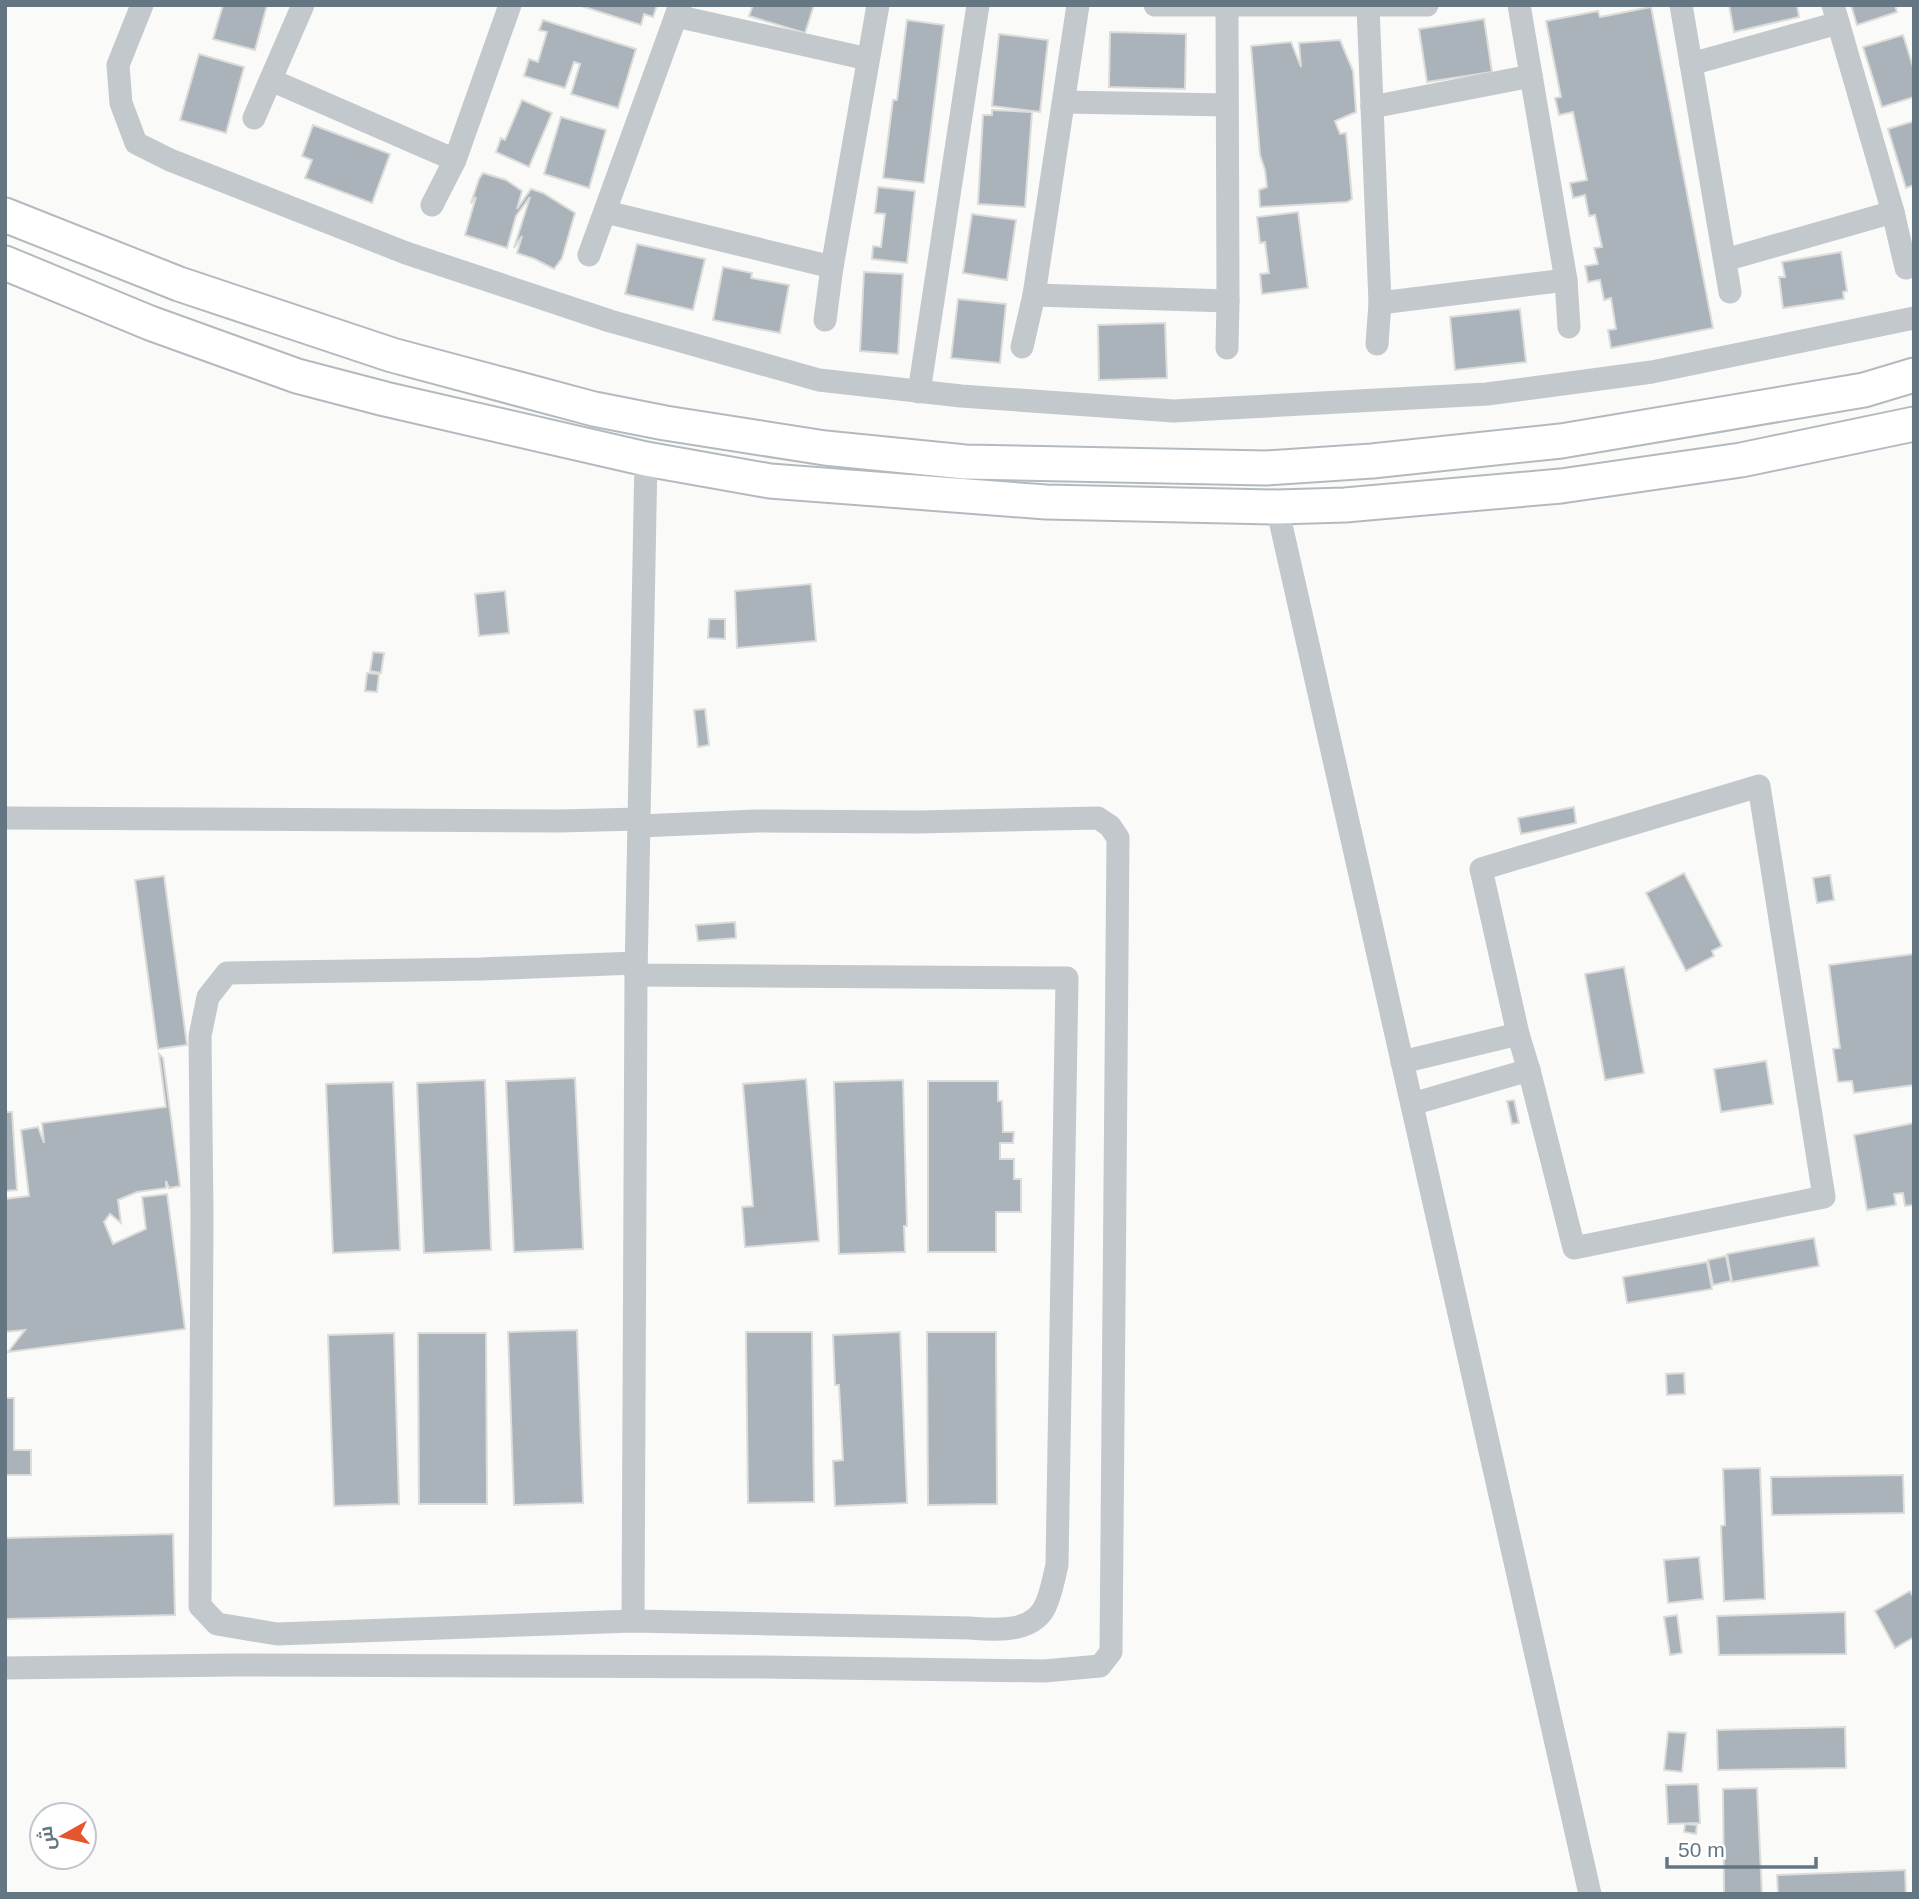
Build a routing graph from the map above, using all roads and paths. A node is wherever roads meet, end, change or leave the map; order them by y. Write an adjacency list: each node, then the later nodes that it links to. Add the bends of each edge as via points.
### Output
1 (142, 5): 45 (street, via 118,65 121,103 136,143 170,160 406,253 610,321 819,380)
2 (303, 5): 18 (street)
3 (510, 5): 23 (street)
4 (878, 5): 15 (street)
5 (978, 5): 45 (street)
6 (1078, 5): 19 (street)
7 (1155, 5): 11 (street)
8 (1427, 5): 12 (street)
9 (1518, 5): 17 (street)
10 (1681, 5): 16 (street)
11 (1227, 7): 12 (street); 20 (street)
12 (1368, 7): 21 (street)
13 (678, 11): 15 (street); 25 (street)
14 (1836, 14): 16 (street); 26 (street)
15 (868, 59): 31 (street)
16 (1691, 64): 29 (street)
17 (1531, 76): 21 (street); 33 (street)
18 (271, 80): 22 (street); 23 (street)
19 (1063, 102): 20 (street); 35 (street)
20 (1227, 105): 36 (street)
21 (1372, 107): 37 (street)
22 (254, 118)
23 (455, 160): 24 (street)
24 (432, 205)
25 (606, 212): 28 (street); 31 (street)
26 (1893, 212): 29 (street); 32 (street)
27 (5, 215): 44 (street, via 179,284 367,346 594,409 825,448 965,462 1266,468 1372,461 1561,441 1864,390)
28 (589, 255)
29 (1725, 260): 34 (street)
30 (5, 263): 47 (street, via 150,323 297,376)
31 (832, 267): 39 (street)
32 (1906, 268)
33 (1566, 280): 37 (street); 40 (street)
34 (1730, 292)
35 (1034, 295): 36 (street); 42 (street)
36 (1228, 301): 43 (street)
37 (1380, 303): 41 (street)
38 (1914, 318): 45 (street, via 1652,372 1487,394 1174,411)
39 (825, 320)
40 (1569, 327)
41 (1377, 344)
42 (1022, 346)
43 (1227, 348)
44 (1914, 375)
45 (919, 392)
46 (1914, 424): 48 (street, via 1741,460 1561,486)
47 (646, 459): 48 (street, via 770,481 1046,502); 50 (street)
48 (1277, 507): 53 (street)
49 (5, 818): 50 (street)
50 (639, 822): 51 (street); 57 (street, via 1098,818 1118,838 1111,1653 1100,1666 1044,1671 736,1666)
51 (636, 969): 56 (street); 56 (street, via 1067,978 1057,1565 1047,1605 1035,1620 1006,1631); 56 (street, via 228,973 208,997 200,1036 200,1606 217,1624 277,1633)
52 (1518, 1034): 53 (street); 54 (street); 54 (street, via 1481,869 1759,786 1824,1197 1574,1248)
53 (1402, 1062): 55 (street)
54 (1530, 1070): 55 (street)
55 (1412, 1104): 58 (street)
56 (633, 1621)
57 (5, 1668)
58 (1590, 1894)

